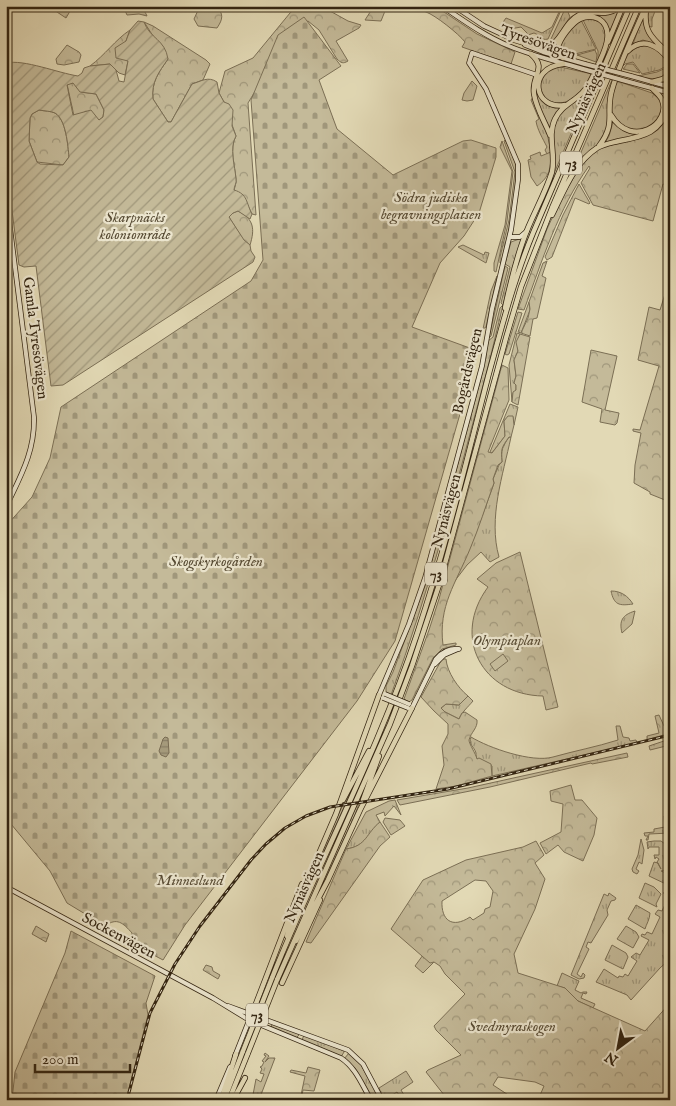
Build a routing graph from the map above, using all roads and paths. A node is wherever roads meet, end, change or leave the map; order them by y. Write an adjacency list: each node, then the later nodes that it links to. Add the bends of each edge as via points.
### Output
1 (442, 6): 10 (street, Tyresövägen, via 485,34)
2 (454, 6): 7 (street, Tyresövägen)
3 (622, 6): 7 (highway, via 611,12 586,12 578,16 549,47); 8 (highway)
4 (630, 6): 28 (highway, Nynäsvägen / 73)
5 (639, 6): 27 (highway, Nynäsvägen / 73)
6 (646, 6): 9 (highway); 11 (highway, via 648,32)
7 (511, 39): 13 (street, Tyresövägen)
8 (606, 47): 13 (highway, via 607,29 597,18 589,16 574,23 560,43 558,50); 19 (highway, via 588,86)
9 (627, 52): 12 (highway, via 636,44 646,43 659,49); 21 (highway, via 612,90)
10 (531, 54): 13 (street, Tyresövägen); 15 (highway, via 539,63)
11 (670, 55)
12 (670, 60)
13 (563, 61): 15 (highway); 16 (street, Tyresövägen, bridge); 16 (street, Tyresövägen, bridge, via 631,76)
14 (670, 73): 16 (highway)
15 (539, 76): 19 (highway, via 539,90 545,101 551,105); 22 (highway, via 534,85 534,96); 26 (street, Bogårdsvägen, via 472,52 470,64 486,89 518,164)
16 (652, 85): 17 (street); 18 (street); 21 (highway, via 664,110 649,128 628,131 617,124)
17 (670, 88)
18 (670, 93)
19 (566, 104): 22 (highway, via 555,120)
20 (670, 106): 23 (highway, via 660,124 649,133)
21 (611, 114): 23 (highway, via 609,132)
22 (551, 138): 25 (highway, via 552,171)
23 (599, 147): 27 (highway, via 581,162 571,176)
24 (6, 196): 30 (street, Gamla Tyresövägen, via 34,431 24,470)
25 (527, 231): 26 (street, via 520,237); 28 (highway); 29 (highway, via 516,260)
26 (510, 237): 32 (street, Bogårdsvägen, via 482,366 425,578)
27 (536, 247): 35 (highway, Nynäsvägen / 73, via 513,311 437,590)
28 (521, 265): 29 (highway, Nynäsvägen / 73)
29 (500, 334): 34 (highway, Nynäsvägen / 73, via 432,587)
30 (6, 507)
31 (434, 666): 31 (street, via 444,655 459,649 441,653); 33 (street)
32 (382, 696): 33 (street, bridge); 36 (highway)
33 (410, 707): 37 (highway)
34 (388, 712): 36 (highway); 41 (highway, Nynäsvägen / 73)
35 (390, 724): 37 (highway); 42 (highway, Nynäsvägen / 73)
36 (336, 814): 38 (highway)
37 (356, 818): 39 (highway)
38 (315, 861): 41 (highway); 46 (highway, via 296,896)
39 (328, 880): 42 (highway); 44 (highway)
40 (6, 887): 45 (street, Sockenvägen)
41 (281, 955): 43 (highway, Nynäsvägen / 73)
42 (287, 955): 43 (highway, Nynäsvägen / 73)
43 (274, 979): 48 (highway, Nynäsvägen / 73, bridge)
44 (282, 983)
45 (221, 1004): 46 (street, Sockenvägen); 47 (street, Sockenvägen)
46 (252, 1014): 47 (street); 56 (street, Sockenvägen, via 348,1050 362,1064)
47 (249, 1020): 49 (street); 55 (street, Sockenvägen, via 341,1058 349,1064)
48 (245, 1052): 52 (highway, Nynäsvägen / 73); 53 (highway, Nynäsvägen / 73)
49 (236, 1054): 51 (street); 52 (highway)
50 (245, 1078): 54 (highway)
51 (216, 1100)
52 (222, 1100)
53 (229, 1100)
54 (233, 1100)
55 (371, 1100)
56 (382, 1100)

